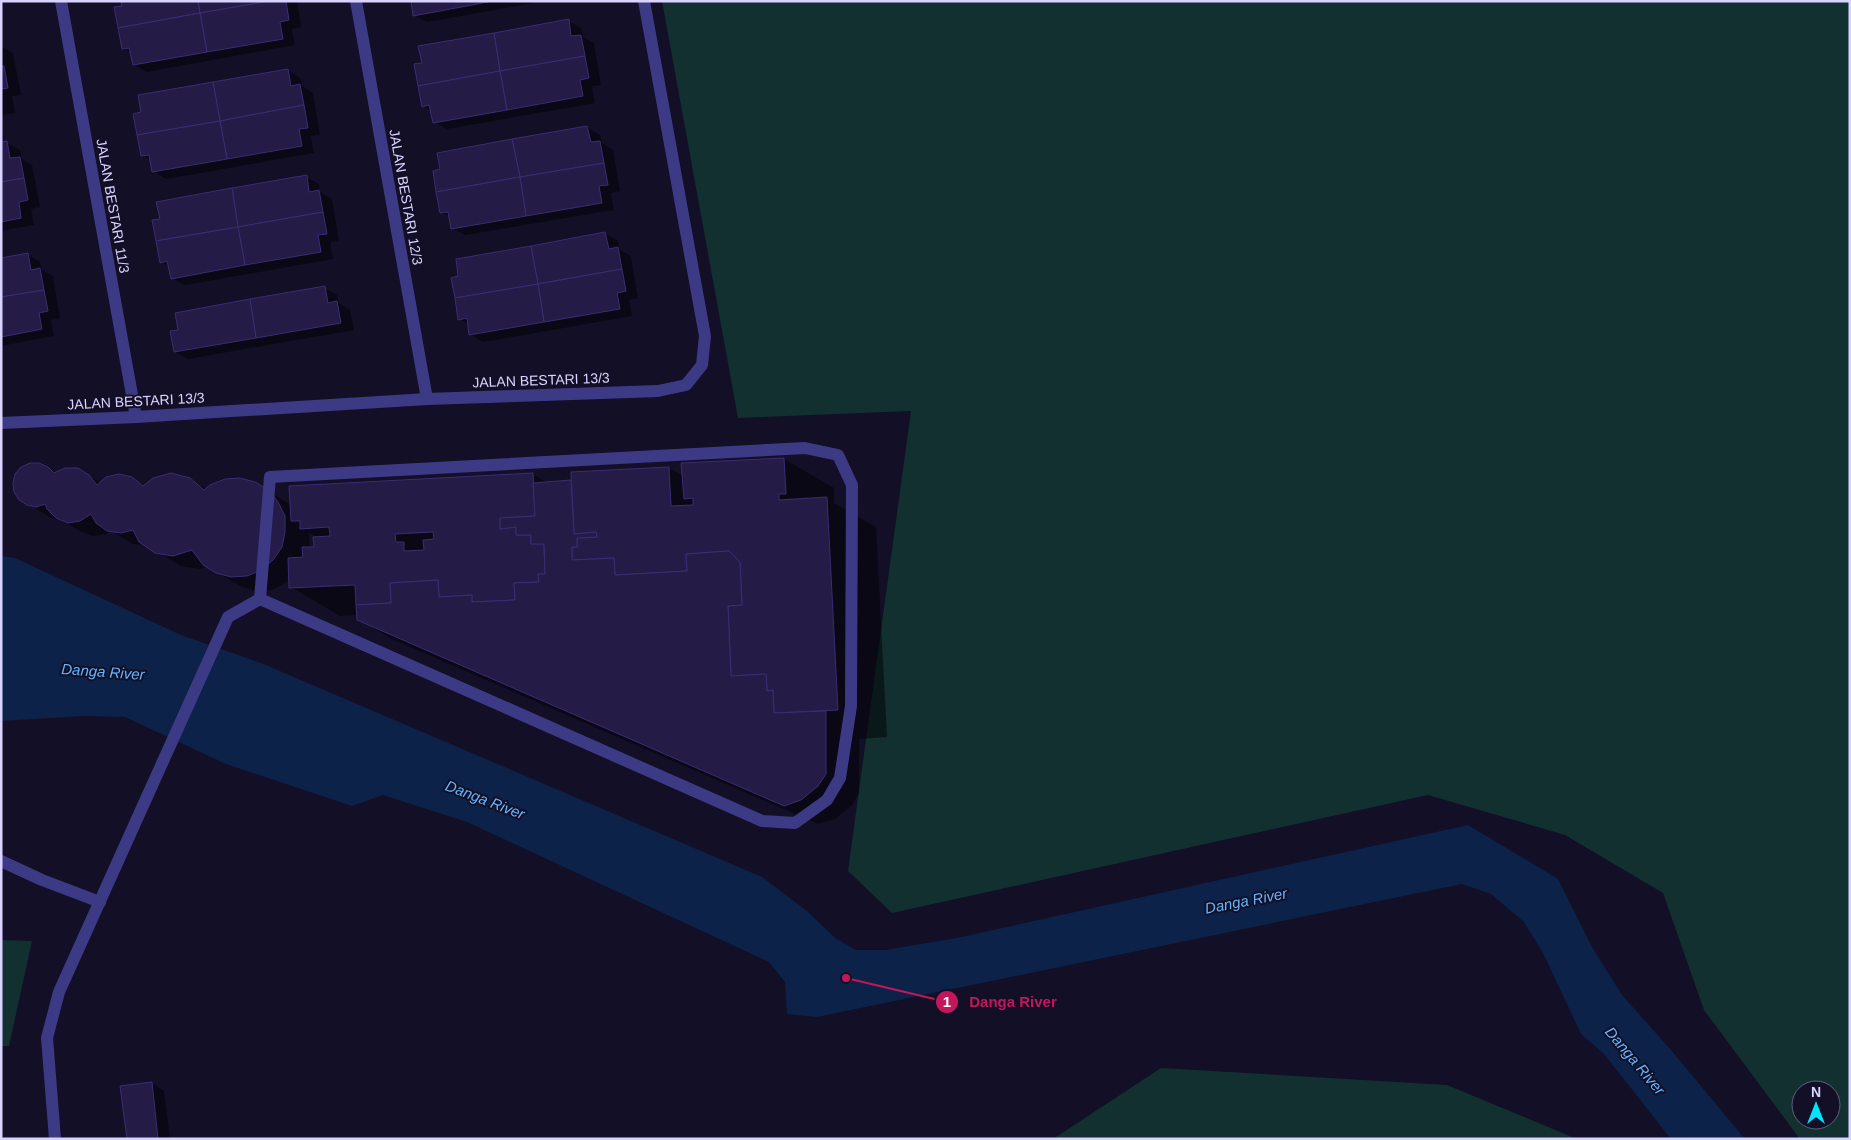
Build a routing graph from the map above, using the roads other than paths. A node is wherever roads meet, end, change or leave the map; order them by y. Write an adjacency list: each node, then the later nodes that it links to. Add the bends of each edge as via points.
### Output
1 (61, 1): 5 (street, JALAN BESTARI 11/3)
2 (356, 1): 4 (street, JALAN BESTARI 12/3)
3 (644, 1): 4 (street, JALAN BESTARI 13/3, via 700,303 705,336 702,365 686,385 658,391)
4 (427, 399): 5 (street, JALAN BESTARI 13/3)
5 (136, 417): 6 (street, JALAN BESTARI 13/3)
6 (1, 423)
7 (260, 598): 7 (street, via 270,477 805,448 838,455 852,485 851,706 840,778 827,800 795,823 762,821); 9 (street, via 228,617)
8 (1, 861): 9 (street)
9 (100, 902): 10 (street, via 59,992 47,1038)
10 (55, 1139)

